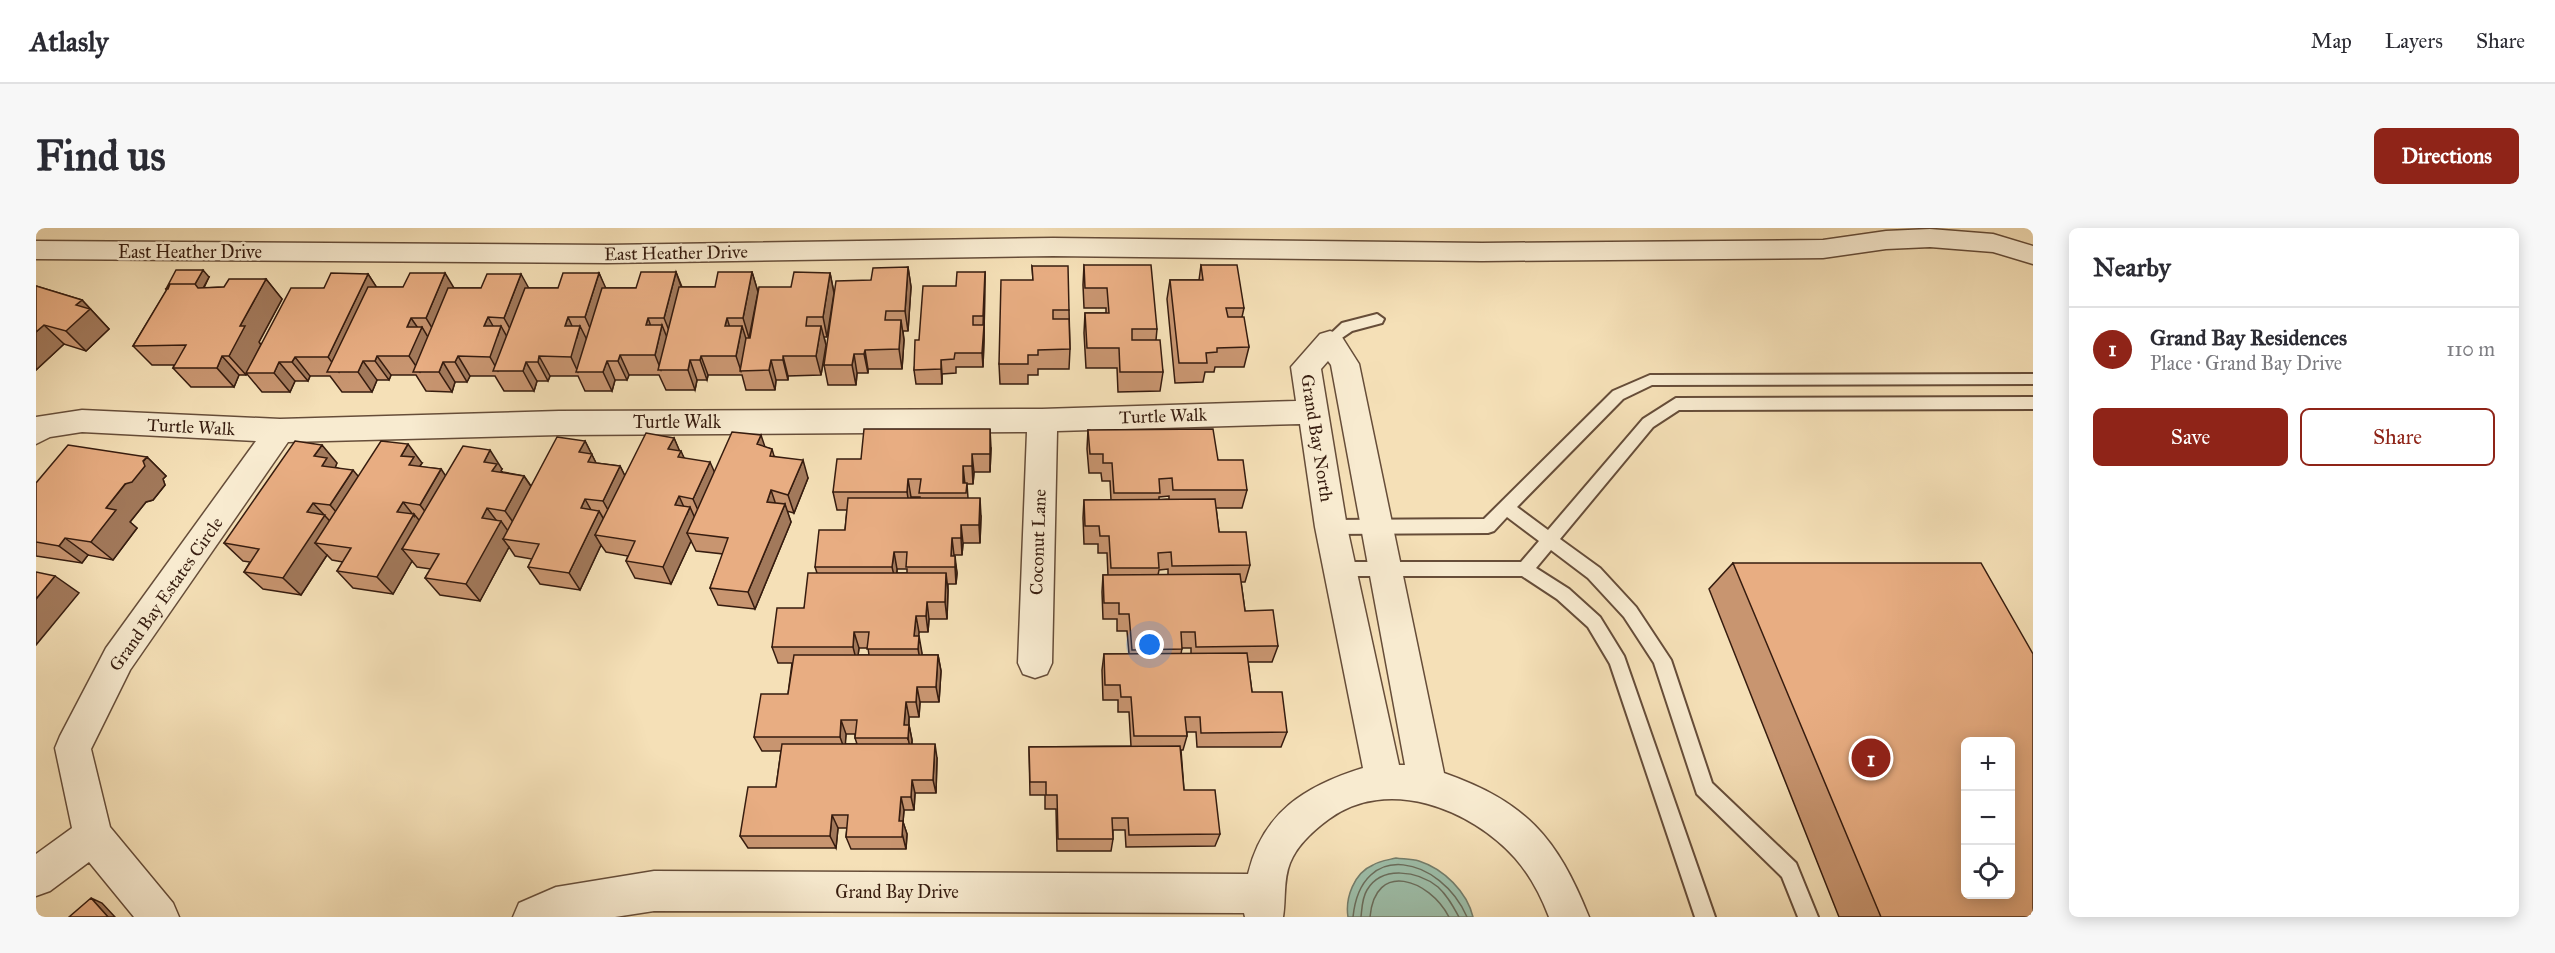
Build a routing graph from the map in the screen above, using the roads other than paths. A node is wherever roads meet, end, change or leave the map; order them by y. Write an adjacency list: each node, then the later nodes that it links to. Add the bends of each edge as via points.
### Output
1 (202, 228): 6 (street)
2 (615, 228): 7 (street)
3 (1053, 237): 4 (street, East Heather Drive); 7 (street, East Heather Drive)
4 (1478, 240): 8 (street, East Heather Drive, via 1823,249 1871,240 1938,238 1993,243)
5 (36, 250): 6 (street, East Heather Drive)
6 (189, 252): 7 (street, East Heather Drive)
7 (607, 254)
8 (2033, 255)
9 (1377, 319): 10 (lane, via 1347,327)
10 (1330, 341): 15 (street, Grand Bay North, via 1306,367); 20 (street, via 1345,364)
11 (1857, 379): 12 (lane); 13 (lane); 19 (lane, via 1650,380 1618,395)
12 (2033, 379)
13 (1870, 404): 14 (lane); 22 (lane, via 1676,404 1648,423)
14 (2033, 404)
15 (1313, 412): 16 (street, Turtle Walk); 21 (street, Grand Bay North)
16 (1042, 420): 18 (street, Turtle Walk, via 559,423); 26 (street, Coconut Lane)
17 (39, 430): 18 (street, Turtle Walk, via 82,421)
18 (280, 432): 29 (street, Grand Bay Estates Circle, via 118,658 73,748)
19 (1506, 508): 20 (lane, via 1488,526); 22 (lane)
20 (1377, 526): 21 (lane); 23 (street)
21 (1331, 527): 24 (street, Grand Bay North)
22 (1550, 540): 25 (lane); 36 (lane, via 1594,573 1630,612 1662,660 1704,788 1789,870)
23 (1385, 568): 24 (lane); 25 (lane); 28 (street)
24 (1339, 569): 27 (street, Grand Bay North)
25 (1525, 569): 35 (lane, via 1563,594 1594,622 1618,661)
26 (1035, 663)
27 (1384, 781): 28 (street, Grand Bay Drive); 31 (street, Grand Bay Drive, via 1339,791 1302,814 1276,849)
28 (1428, 786): 34 (street, Grand Bay Drive, via 1477,804 1521,837 1555,881)
29 (93, 836): 30 (street); 32 (street, Grand Bay Estates Circle)
30 (36, 877)
31 (1264, 906): 33 (street, Grand Bay Drive, via 654,891 556,907)
32 (159, 917)
33 (534, 917)
34 (1569, 917)
35 (1705, 917)
36 (1808, 917)

